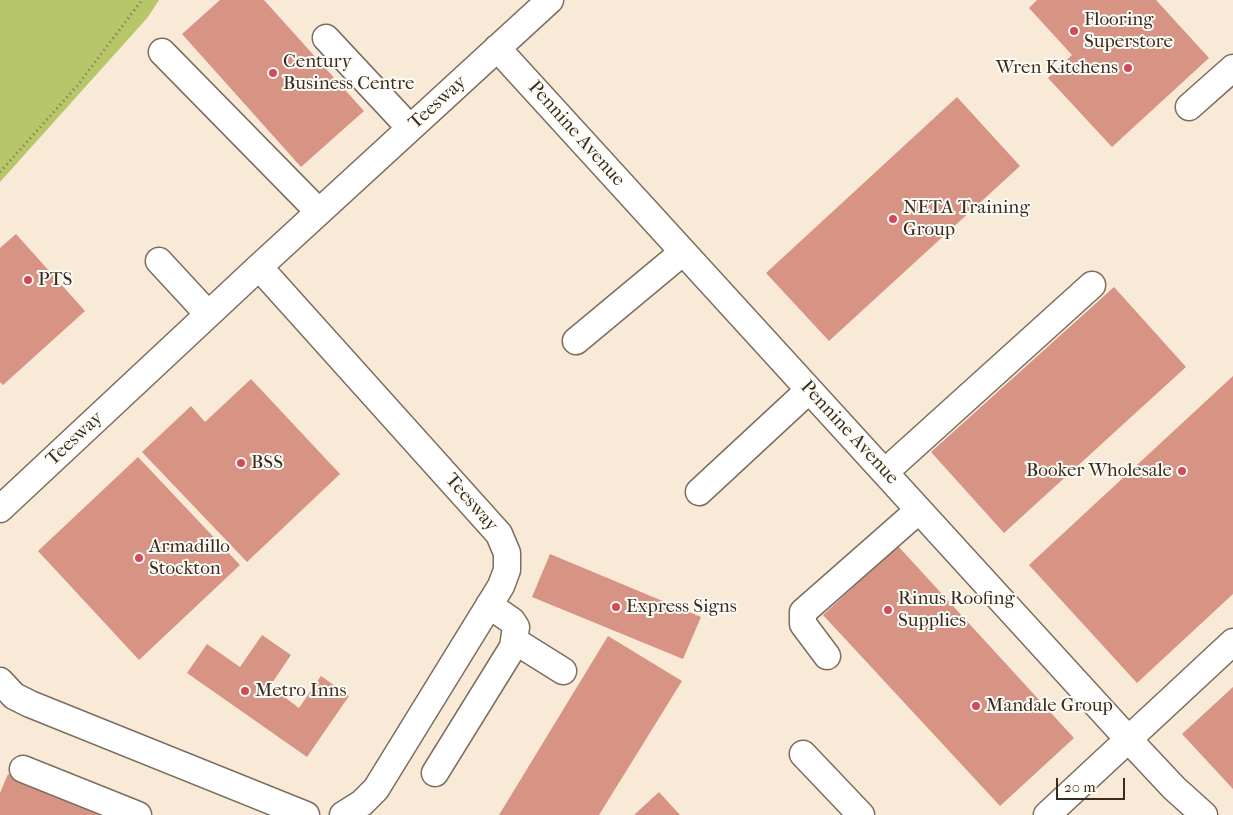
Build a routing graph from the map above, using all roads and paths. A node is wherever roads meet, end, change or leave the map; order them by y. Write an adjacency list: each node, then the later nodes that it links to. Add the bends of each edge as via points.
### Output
1 (142, 0): 9 (path, via 77,86)
2 (550, 0): 4 (street, Teesway)
3 (326, 38): 8 (street)
4 (497, 48): 8 (street, Teesway); 11 (street, Pennine Avenue)
5 (162, 52): 10 (street)
6 (1233, 68): 7 (street)
7 (1189, 107)
8 (410, 128): 10 (street, Teesway)
9 (0, 172)
10 (318, 212): 13 (street, Teesway)
11 (683, 252): 16 (street); 17 (street, Pennine Avenue)
12 (159, 260): 15 (street)
13 (259, 267): 15 (street, Teesway); 22 (street, Teesway, via 499,534 506,553 507,570)
14 (1092, 285): 18 (street)
15 (208, 314): 20 (street, Teesway)
16 (576, 340)
17 (809, 390): 18 (street, Pennine Avenue); 19 (street)
18 (885, 472): 21 (street, Pennine Avenue)
19 (699, 492)
20 (0, 509)
21 (919, 510): 25 (street, via 803,612 803,624); 28 (street, Pennine Avenue)
22 (489, 605): 23 (street, via 512,621 516,627); 35 (street, Teesway, via 376,788 362,803)
23 (514, 641): 26 (street); 31 (street)
24 (1233, 642): 28 (street)
25 (827, 656)
26 (563, 671)
27 (0, 681): 32 (street, via 14,696 30,704)
28 (1129, 740): 37 (street); 38 (street, Pennine Avenue)
29 (803, 754): 36 (street)
30 (23, 769): 33 (street)
31 (435, 773)
32 (272, 809): 34 (street)
33 (138, 815)
34 (306, 815)
35 (343, 815)
36 (861, 815)
37 (1047, 815)
38 (1204, 815)

